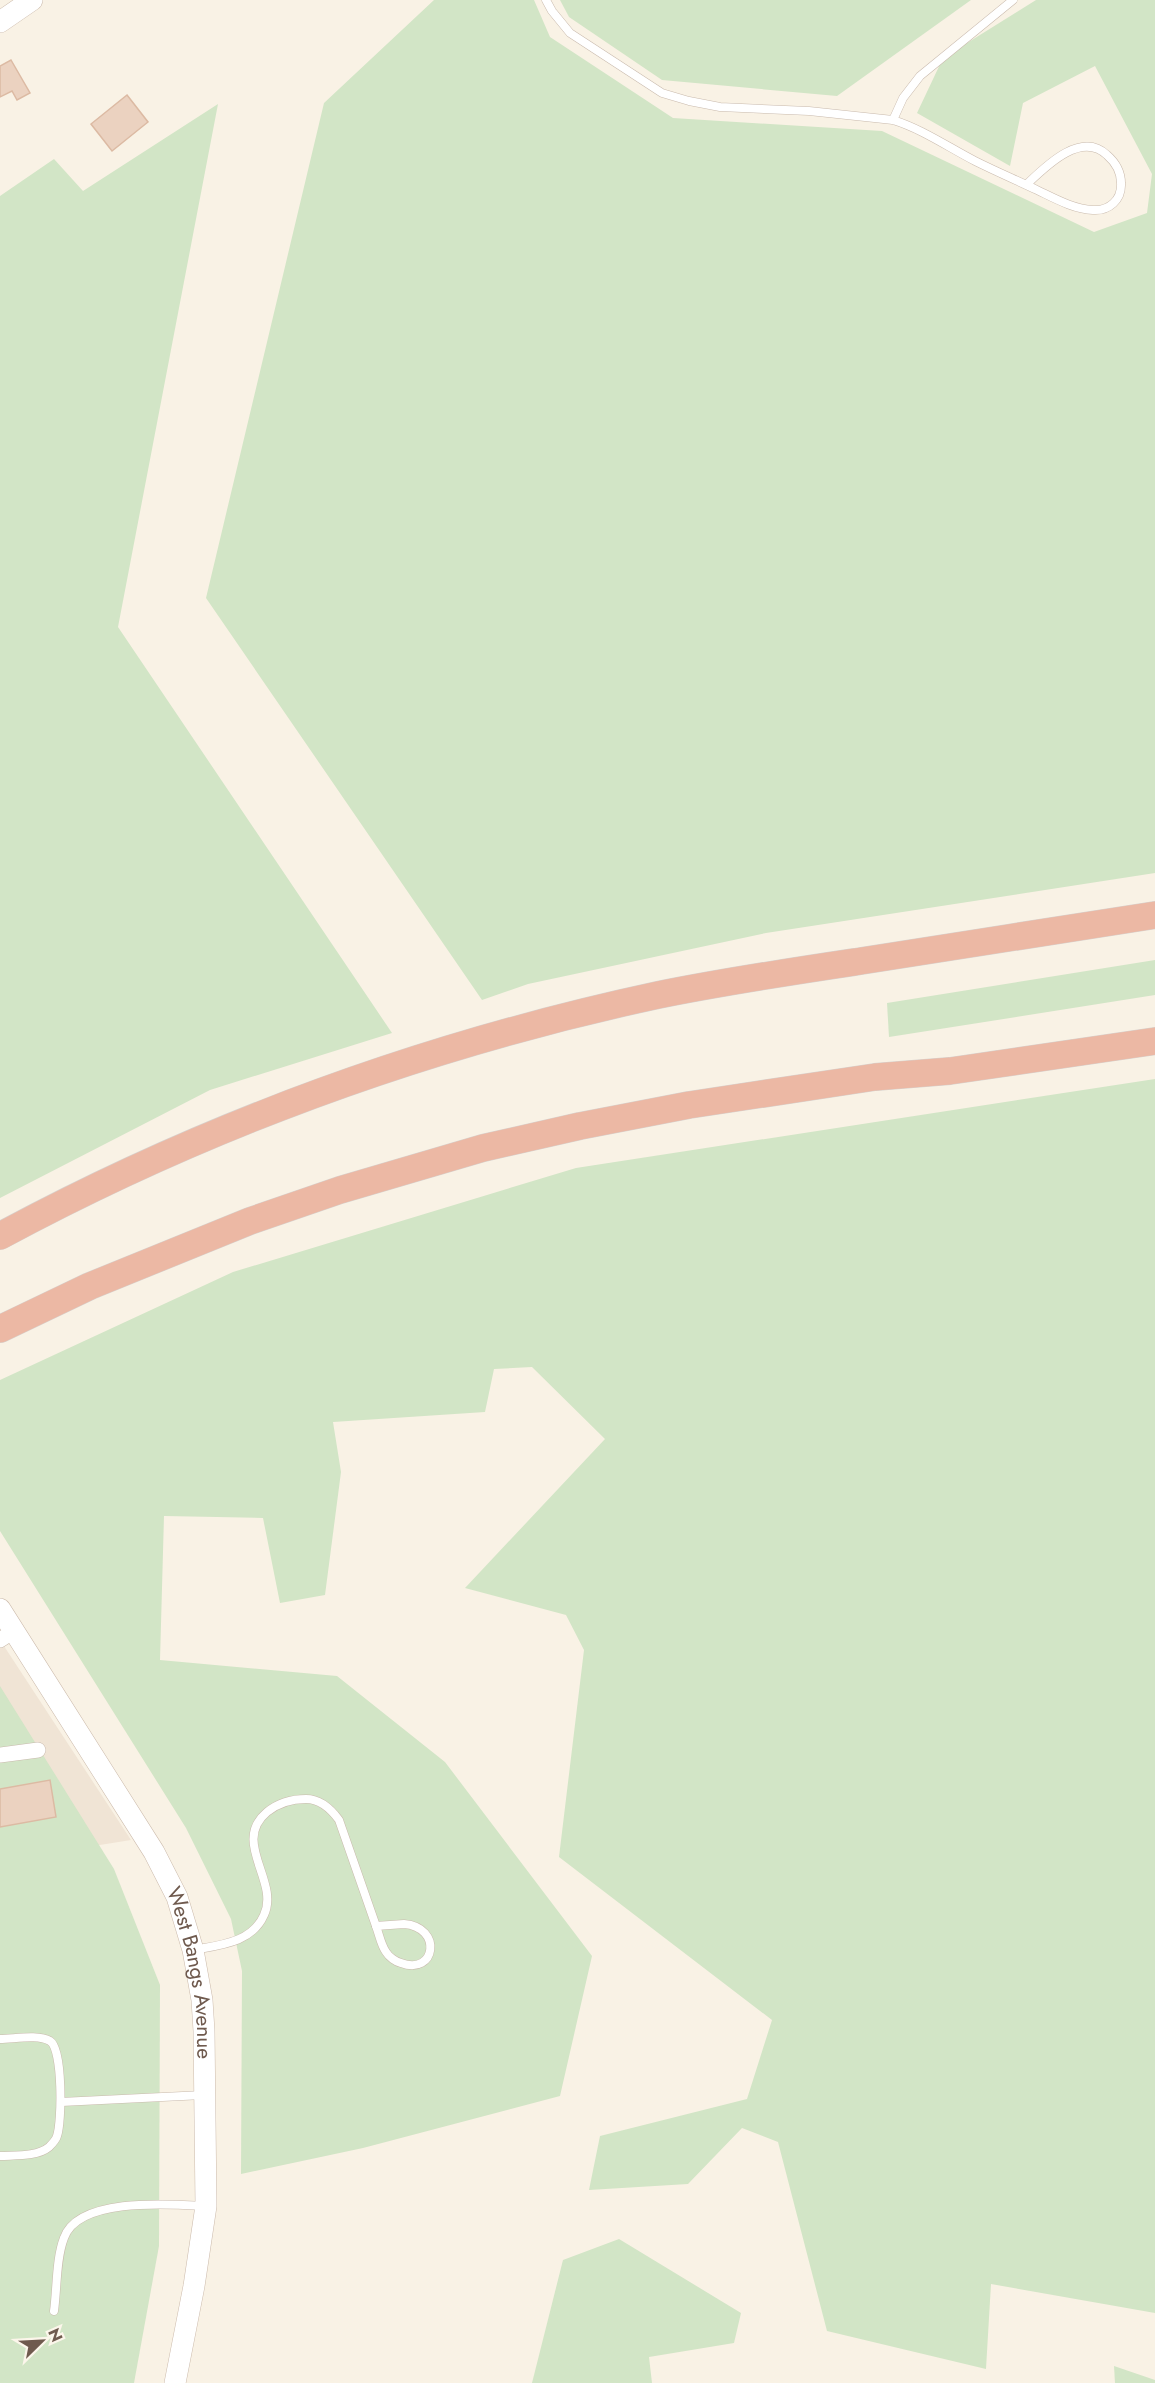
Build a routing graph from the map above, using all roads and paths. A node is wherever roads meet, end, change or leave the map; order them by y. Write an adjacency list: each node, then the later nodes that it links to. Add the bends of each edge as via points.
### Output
1 (32, 0): 4 (street)
2 (546, 0): 5 (lane, via 570,33 662,93 720,106)
3 (1013, 0): 5 (lane, via 920,76)
4 (0, 22)
5 (893, 120): 6 (lane)
6 (1026, 185): 6 (lane, via 1065,204 1102,210 1119,197 1122,181 1109,156 1095,147 1086,147 1053,159)
7 (1155, 915): 9 (highway, via 721,983 589,1011 458,1047 316,1094 219,1132)
8 (1155, 1041): 10 (highway, via 689,1105 483,1148 249,1221 119,1274)
9 (0, 1236)
10 (0, 1329)
11 (0, 1608): 12 (street, West Bangs Avenue)
12 (7, 1636): 16 (street, West Bangs Avenue, via 154,1852 177,1897)
13 (38, 1750): 14 (street)
14 (0, 1755)
15 (376, 1926): 15 (lane, via 386,1954 398,1963 410,1966 428,1958 431,1942 418,1927); 16 (lane, via 339,1820 321,1802 296,1799 269,1810 255,1830 253,1846 268,1901 259,1925 242,1938)
16 (193, 1950): 18 (street, West Bangs Avenue, via 203,2010)
17 (0, 2039): 19 (lane, via 50,2041 57,2057)
18 (204, 2095): 19 (lane); 21 (street, West Bangs Avenue)
19 (61, 2102): 20 (lane, via 57,2136 49,2147)
20 (0, 2156)
21 (206, 2206): 22 (lane, via 96,2210 76,2221 64,2237); 23 (street, West Bangs Avenue)
22 (54, 2311)
23 (175, 2383)

